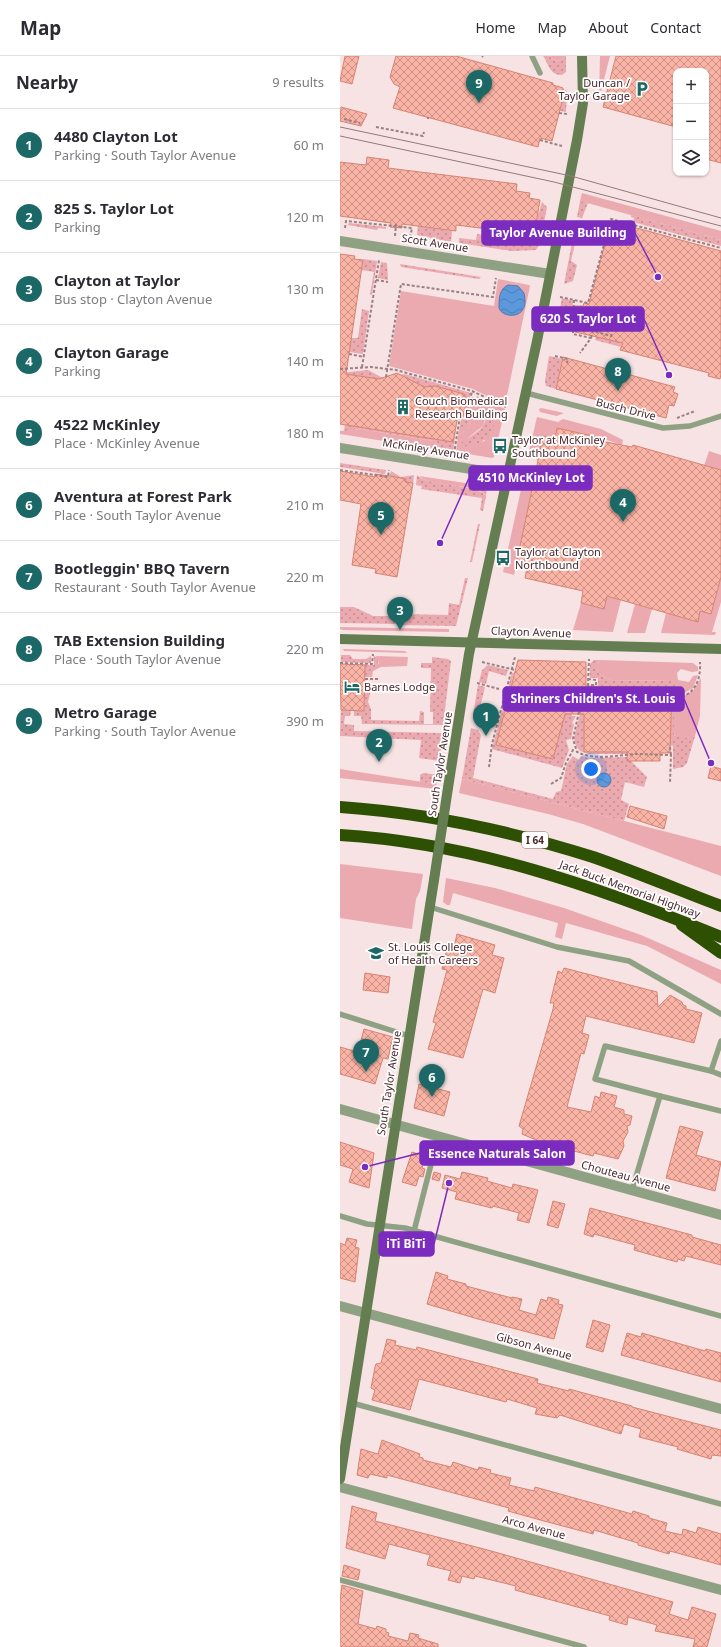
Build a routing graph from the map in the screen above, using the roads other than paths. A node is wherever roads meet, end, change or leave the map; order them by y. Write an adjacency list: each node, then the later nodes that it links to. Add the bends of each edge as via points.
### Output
1 (532, 56): 3 (lane)
2 (582, 56): 5 (street, South Taylor Avenue, via 584,86 580,125)
3 (540, 72)
4 (340, 241): 5 (street, Scott Avenue)
5 (550, 274): 6 (street, South Taylor Avenue)
6 (526, 393): 7 (lane, Busch Drive, via 663,428 690,426); 9 (street, South Taylor Avenue)
7 (721, 416)
8 (340, 448): 9 (street, McKinley Avenue)
9 (508, 475): 11 (street, South Taylor Avenue)
10 (340, 639): 11 (street, Clayton Avenue)
11 (472, 642): 12 (street, Clayton Avenue); 16 (street, South Taylor Avenue, bridge)
12 (721, 649)
13 (340, 807): 15 (highway, Jack Buck Memorial Highway / I 64, via 429,817 514,834 594,858)
14 (340, 835): 17 (highway, Jack Buck Memorial Highway, via 426,845 509,862 589,886)
15 (721, 906)
16 (430, 907): 21 (lane, via 557,947 629,961); 22 (street, South Taylor Avenue)
17 (668, 915): 18 (highway, Jack Buck Memorial Highway); 19 (highway)
18 (721, 937)
19 (721, 953)
20 (340, 1014): 22 (lane)
21 (721, 1014)
22 (409, 1036): 29 (street, South Taylor Avenue)
23 (721, 1041): 24 (lane)
24 (710, 1072): 25 (lane); 26 (lane, via 605,1046 596,1079)
25 (721, 1075)
26 (660, 1096): 28 (lane); 31 (lane)
27 (340, 1109): 29 (street, Chouteau Avenue)
28 (721, 1111)
29 (395, 1124): 30 (street, Chouteau Avenue); 34 (street, South Taylor Avenue)
30 (438, 1137): 31 (street, Chouteau Avenue); 35 (lane)
31 (632, 1190): 32 (street, Chouteau Avenue)
32 (721, 1214)
33 (340, 1216): 34 (lane)
34 (380, 1225): 35 (lane); 37 (street, South Taylor Avenue)
35 (414, 1231): 38 (lane)
36 (340, 1306): 37 (street, Gibson Avenue)
37 (366, 1313): 39 (street, South Taylor Avenue); 40 (street, Gibson Avenue)
38 (721, 1316)
39 (352, 1402): 41 (street, South Taylor Avenue); 43 (lane)
40 (721, 1409)
41 (340, 1479)
42 (340, 1487): 45 (street, Arco Avenue)
43 (721, 1504)
44 (340, 1580): 46 (lane)
45 (721, 1590)
46 (584, 1647)

